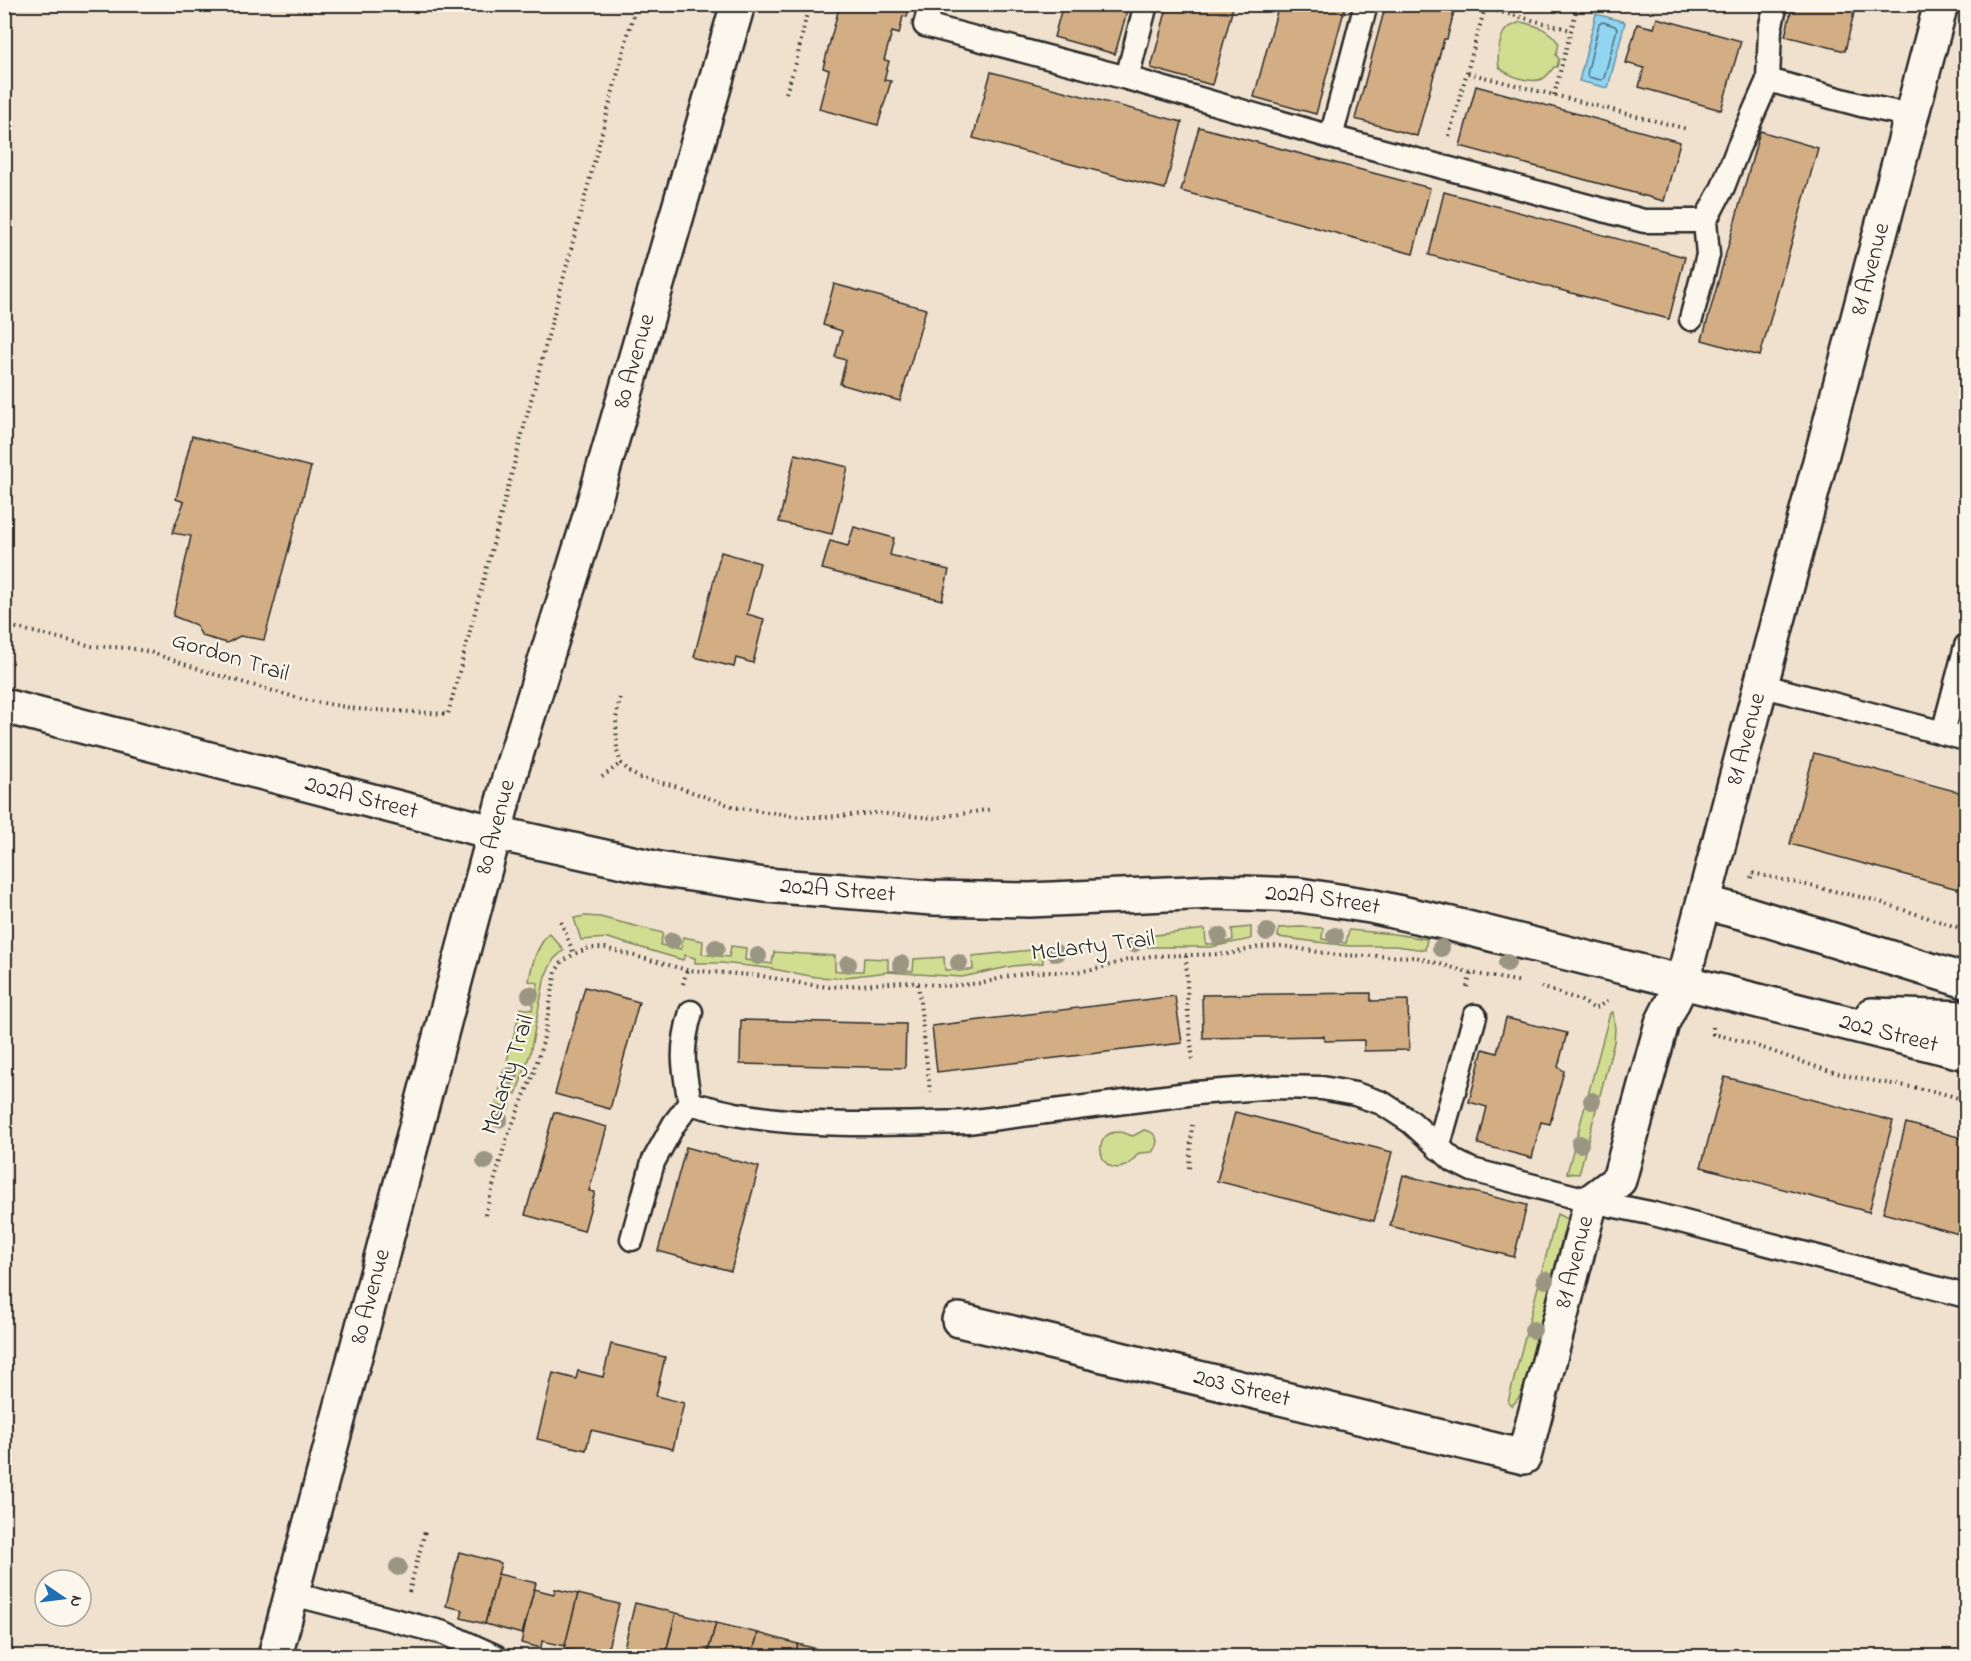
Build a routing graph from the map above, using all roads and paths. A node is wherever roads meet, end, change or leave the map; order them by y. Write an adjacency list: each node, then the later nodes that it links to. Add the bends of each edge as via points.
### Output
1 (636, 4): 23 (path, Gordon Trail, via 448,714 358,709 305,700 150,652 92,646)
2 (738, 4): 33 (main road, 80 Avenue)
3 (809, 4): 15 (path)
4 (931, 4): 13 (lane, via 925,25)
5 (1146, 4): 13 (lane)
6 (1366, 4): 19 (lane)
7 (1578, 4): 11 (path)
8 (1776, 4): 14 (lane, via 1770,29)
9 (1941, 4): 17 (main road, 81 Avenue)
10 (1485, 6): 11 (path); 12 (path)
11 (1571, 30): 16 (path)
12 (1468, 73): 16 (path); 20 (path)
13 (1127, 78): 19 (lane)
14 (1768, 80): 17 (lane); 21 (lane)
15 (786, 93)
16 (1554, 94): 18 (path)
17 (1912, 116): 25 (main road, 81 Avenue)
18 (1687, 129)
19 (1331, 137): 20 (lane)
20 (1442, 166): 21 (lane, via 1644,221)
21 (1705, 221): 22 (lane, via 1708,255)
22 (1691, 319)
23 (4, 625)
24 (1966, 646): 28 (lane)
25 (1760, 685): 28 (lane); 35 (main road, 81 Avenue)
26 (620, 698): 30 (path, via 616,719)
27 (4, 706): 33 (main road, 202A Street)
28 (1943, 733): 29 (lane)
29 (1966, 740)
30 (621, 764): 31 (path); 32 (path, via 642,779 734,807 800,817 875,813 934,818)
31 (602, 777)
32 (993, 809)
33 (496, 833): 43 (main road, 202A Street, via 664,870 849,892 1029,900 1213,892 1300,895 1447,923); 65 (main road, 80 Avenue)
34 (1752, 873): 37 (path, via 1870,899)
35 (1705, 903): 40 (main road); 43 (main road, 81 Avenue)
36 (561, 922): 38 (path)
37 (1966, 930)
38 (574, 954): 42 (path, McLarty Trail, via 589,948 605,948 693,971 762,976 829,987); 60 (path, McLarty Trail, via 556,971 537,1062 506,1140)
39 (1186, 956): 41 (path, McLarty Trail, via 1283,946 1336,954 1416,957 1471,973); 42 (path, McLarty Trail, via 1151,956 1092,970 1032,972 968,985); 52 (path)
40 (1966, 981)
41 (1528, 982)
42 (918, 983): 56 (path)
43 (1682, 983): 47 (main road, 202 Street); 59 (main road, 81 Avenue, via 1662,1023 1619,1179)
44 (1539, 986): 45 (path, via 1595,1009)
45 (1609, 1000)
46 (691, 1012): 54 (lane, via 682,1057)
47 (1810, 1013): 49 (main road, 202 Street); 51 (main road, 202 Street)
48 (1475, 1016): 57 (lane)
49 (1966, 1018)
50 (1713, 1034): 53 (path, via 1846,1075)
51 (1966, 1053)
52 (1194, 1065)
53 (1966, 1101)
54 (690, 1103): 56 (lane, via 736,1114 797,1121); 61 (lane, via 653,1162)
55 (1193, 1120): 58 (path)
56 (933, 1123): 57 (lane, via 1196,1093 1322,1088 1382,1103 1411,1122)
57 (1438, 1148): 59 (lane, via 1472,1170)
58 (1189, 1167)
59 (1591, 1201): 62 (lane); 64 (main road, 81 Avenue)
60 (484, 1215)
61 (632, 1239)
62 (1966, 1296)
63 (958, 1320): 64 (main road, 203 Street)
64 (1524, 1457)
65 (293, 1594): 66 (main road, 80 Avenue); 67 (lane, via 444,1633)
66 (275, 1656)
67 (495, 1656)

